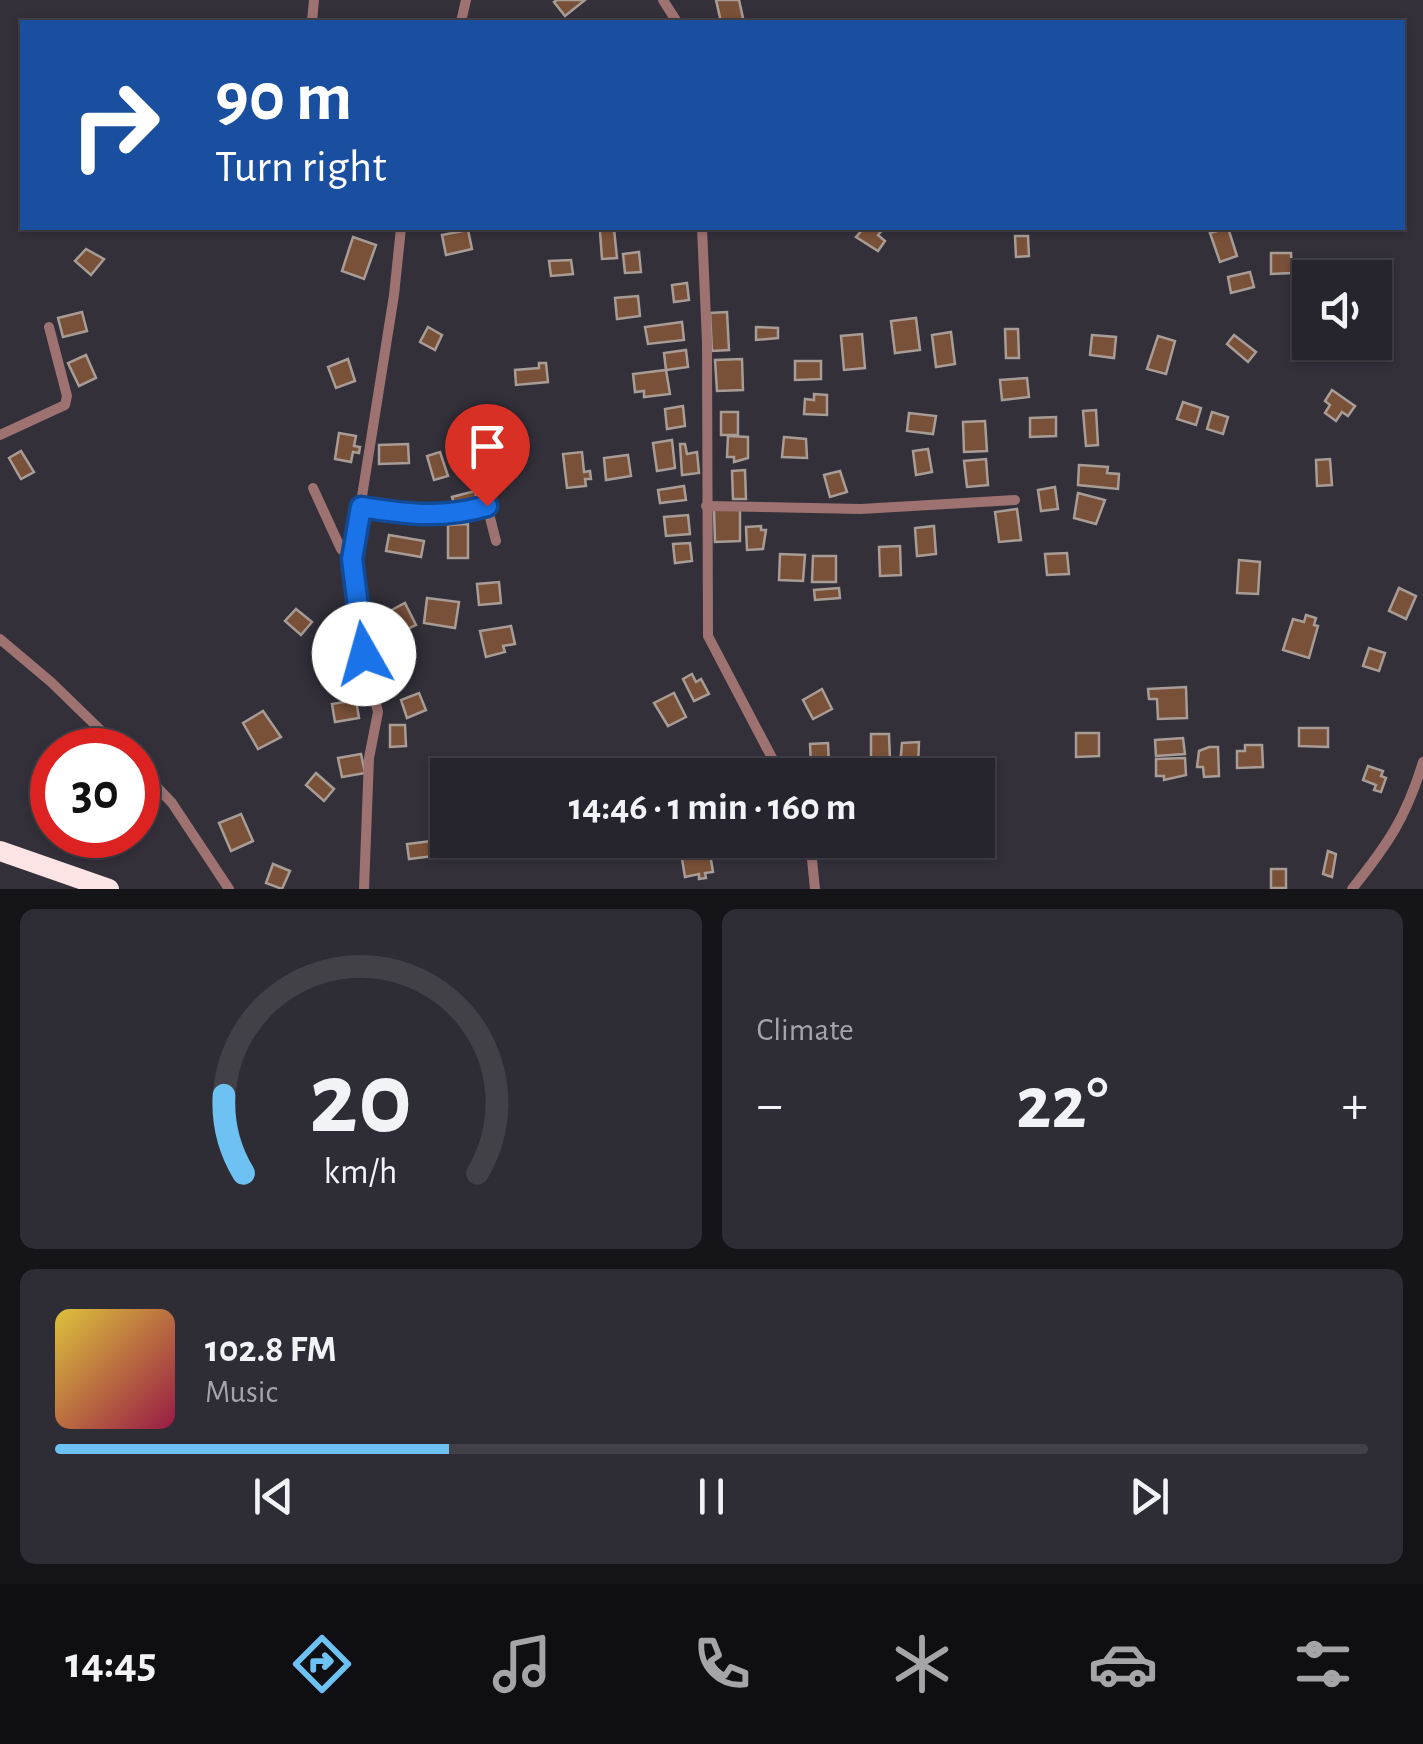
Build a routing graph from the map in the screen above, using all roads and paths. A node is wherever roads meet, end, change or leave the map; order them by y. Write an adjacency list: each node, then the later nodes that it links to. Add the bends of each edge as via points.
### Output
1 (401, 230): 8 (street)
2 (702, 230): 7 (street)
3 (49, 327): 4 (street, via 64,405)
4 (0, 436)
5 (313, 488): 10 (street)
6 (1015, 500): 7 (street, via 861,509)
7 (706, 506): 13 (street, via 708,636)
8 (361, 507): 9 (street, via 415,516 487,506); 10 (street)
9 (496, 541)
10 (352, 559): 20 (street, via 378,712 368,758)
11 (0, 639): 12 (street)
12 (98, 728)
13 (772, 758)
14 (1423, 762): 22 (street, via 1393,838)
15 (160, 790): 19 (street)
16 (0, 852): 18 (highway)
17 (811, 858): 21 (street)
18 (110, 889)
19 (229, 889)
20 (364, 889)
21 (814, 889)
22 (1352, 889)

